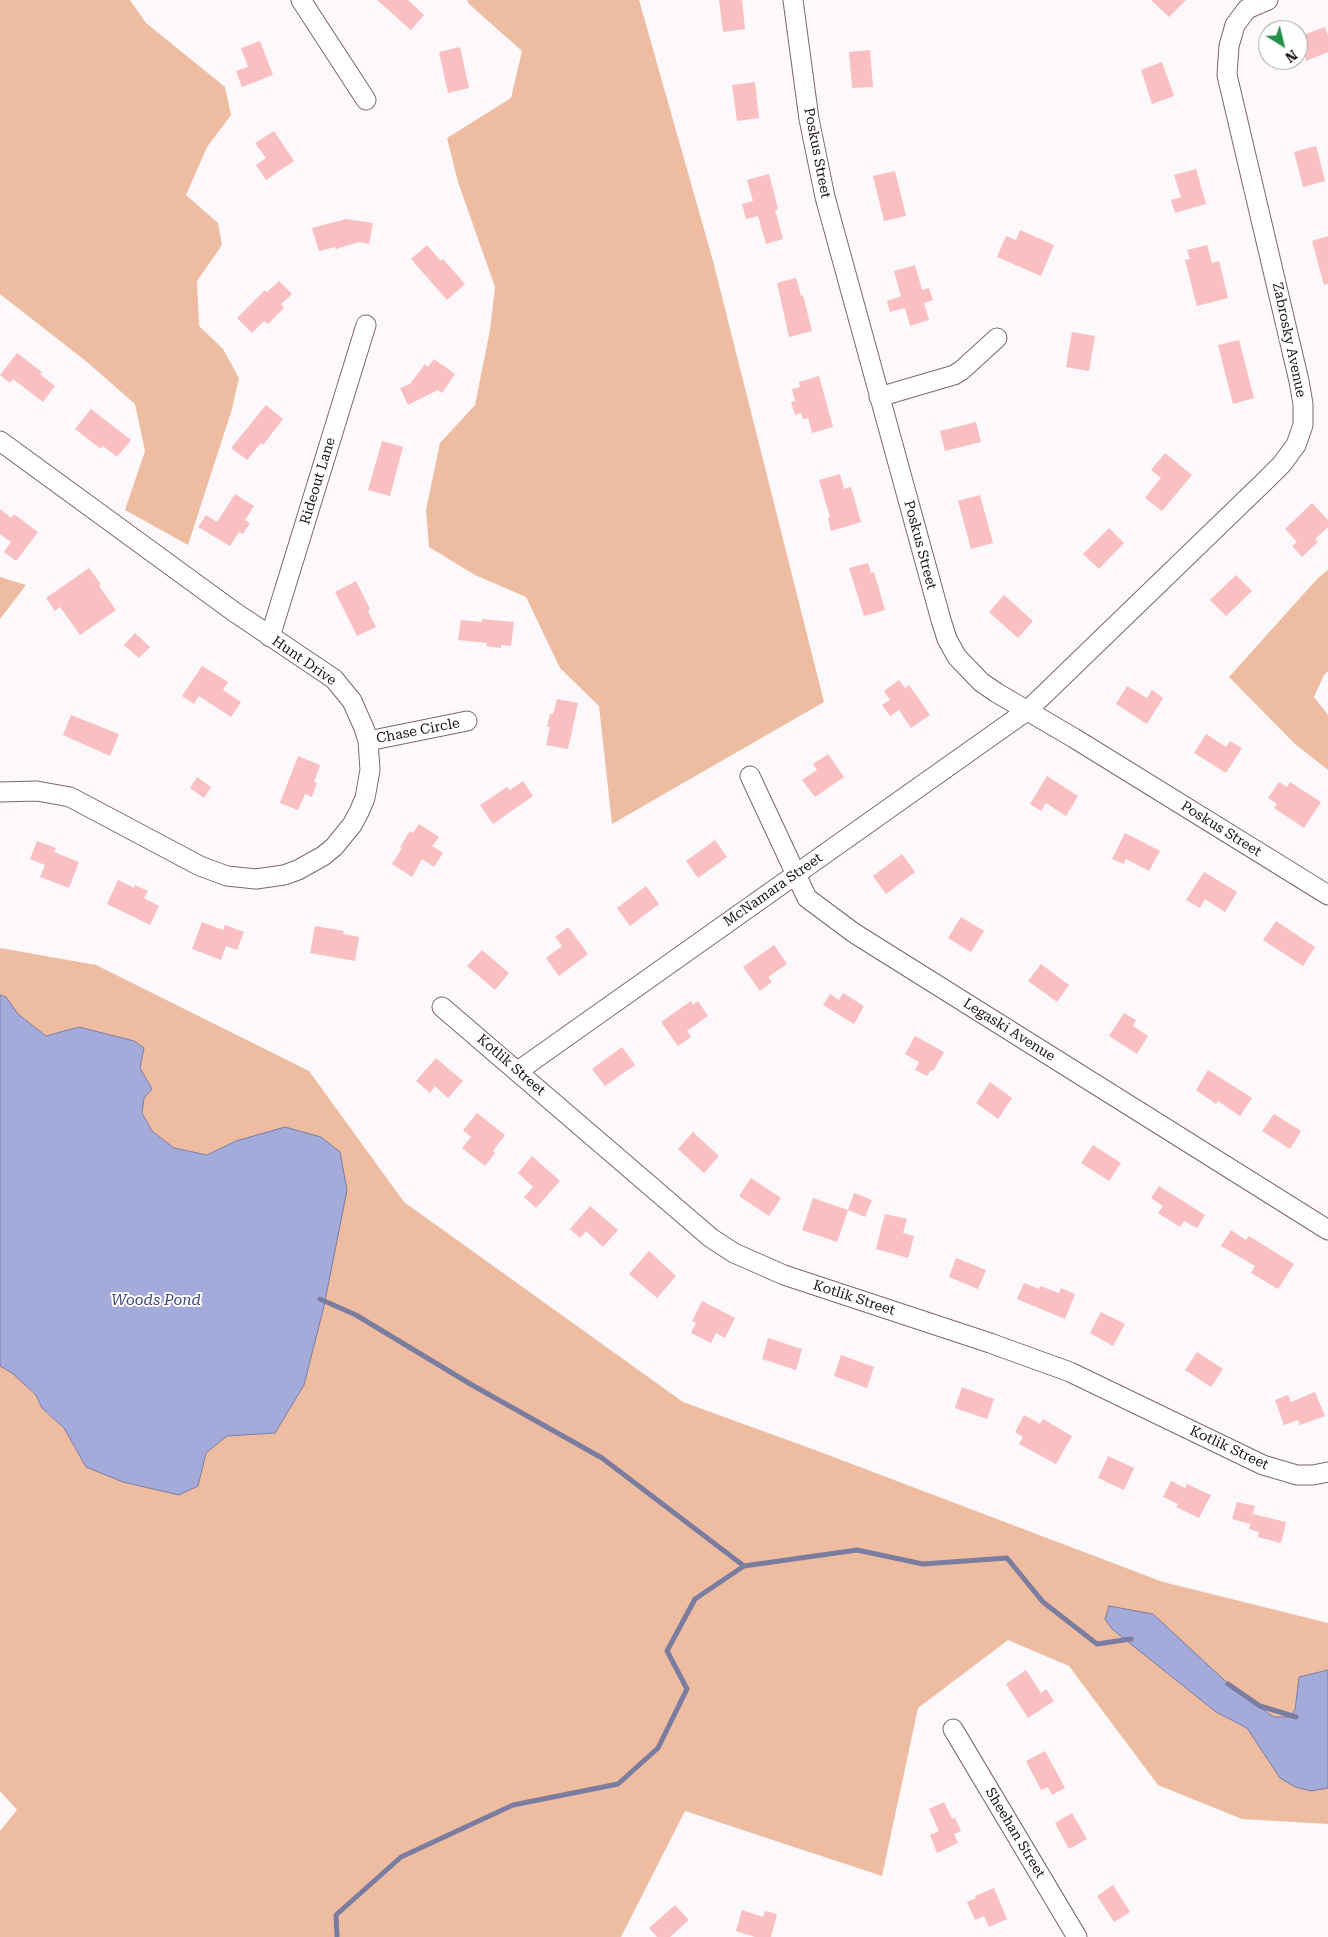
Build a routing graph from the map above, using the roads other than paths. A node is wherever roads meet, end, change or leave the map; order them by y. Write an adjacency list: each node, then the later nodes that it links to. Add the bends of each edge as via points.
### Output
1 (301, 0): 4 (street)
2 (793, 0): 7 (street, Poskus Street, via 822,188)
3 (1268, 0): 10 (street, Zabrosky Avenue, via 1247,10 1235,25 1229,46 1227,76 1299,381 1303,425 1296,445 1282,464)
4 (366, 100)
5 (366, 324): 9 (street, Rideout Lane)
6 (997, 338): 7 (street, via 954,375)
7 (880, 397): 10 (street, Poskus Street, via 947,640 981,682)
8 (0, 441): 9 (street, Hunt Drive)
9 (270, 637): 12 (street, Hunt Drive, via 322,670 339,685 359,714)
10 (1028, 710): 15 (street, McNamara Street); 16 (street, Poskus Street)
11 (467, 721): 12 (street, Chase Circle)
12 (368, 742): 14 (street, Hunt Drive, via 370,770 365,798 352,825 311,864 270,878 242,878 214,871 70,797 37,791)
13 (750, 776): 15 (street, Legaski Avenue)
14 (0, 792)
15 (796, 874): 18 (street, McNamara Street); 19 (street, Legaski Avenue, via 807,898 854,933)
16 (1324, 887)
17 (442, 1007): 18 (street, Kotlik Street)
18 (518, 1071): 20 (street, Kotlik Street, via 711,1238 756,1264 1054,1366 1263,1465 1297,1475 1313,1476)
19 (1328, 1230)
20 (1328, 1472)
21 (953, 1729): 22 (street, Sheehan Street)
22 (1077, 1937)

